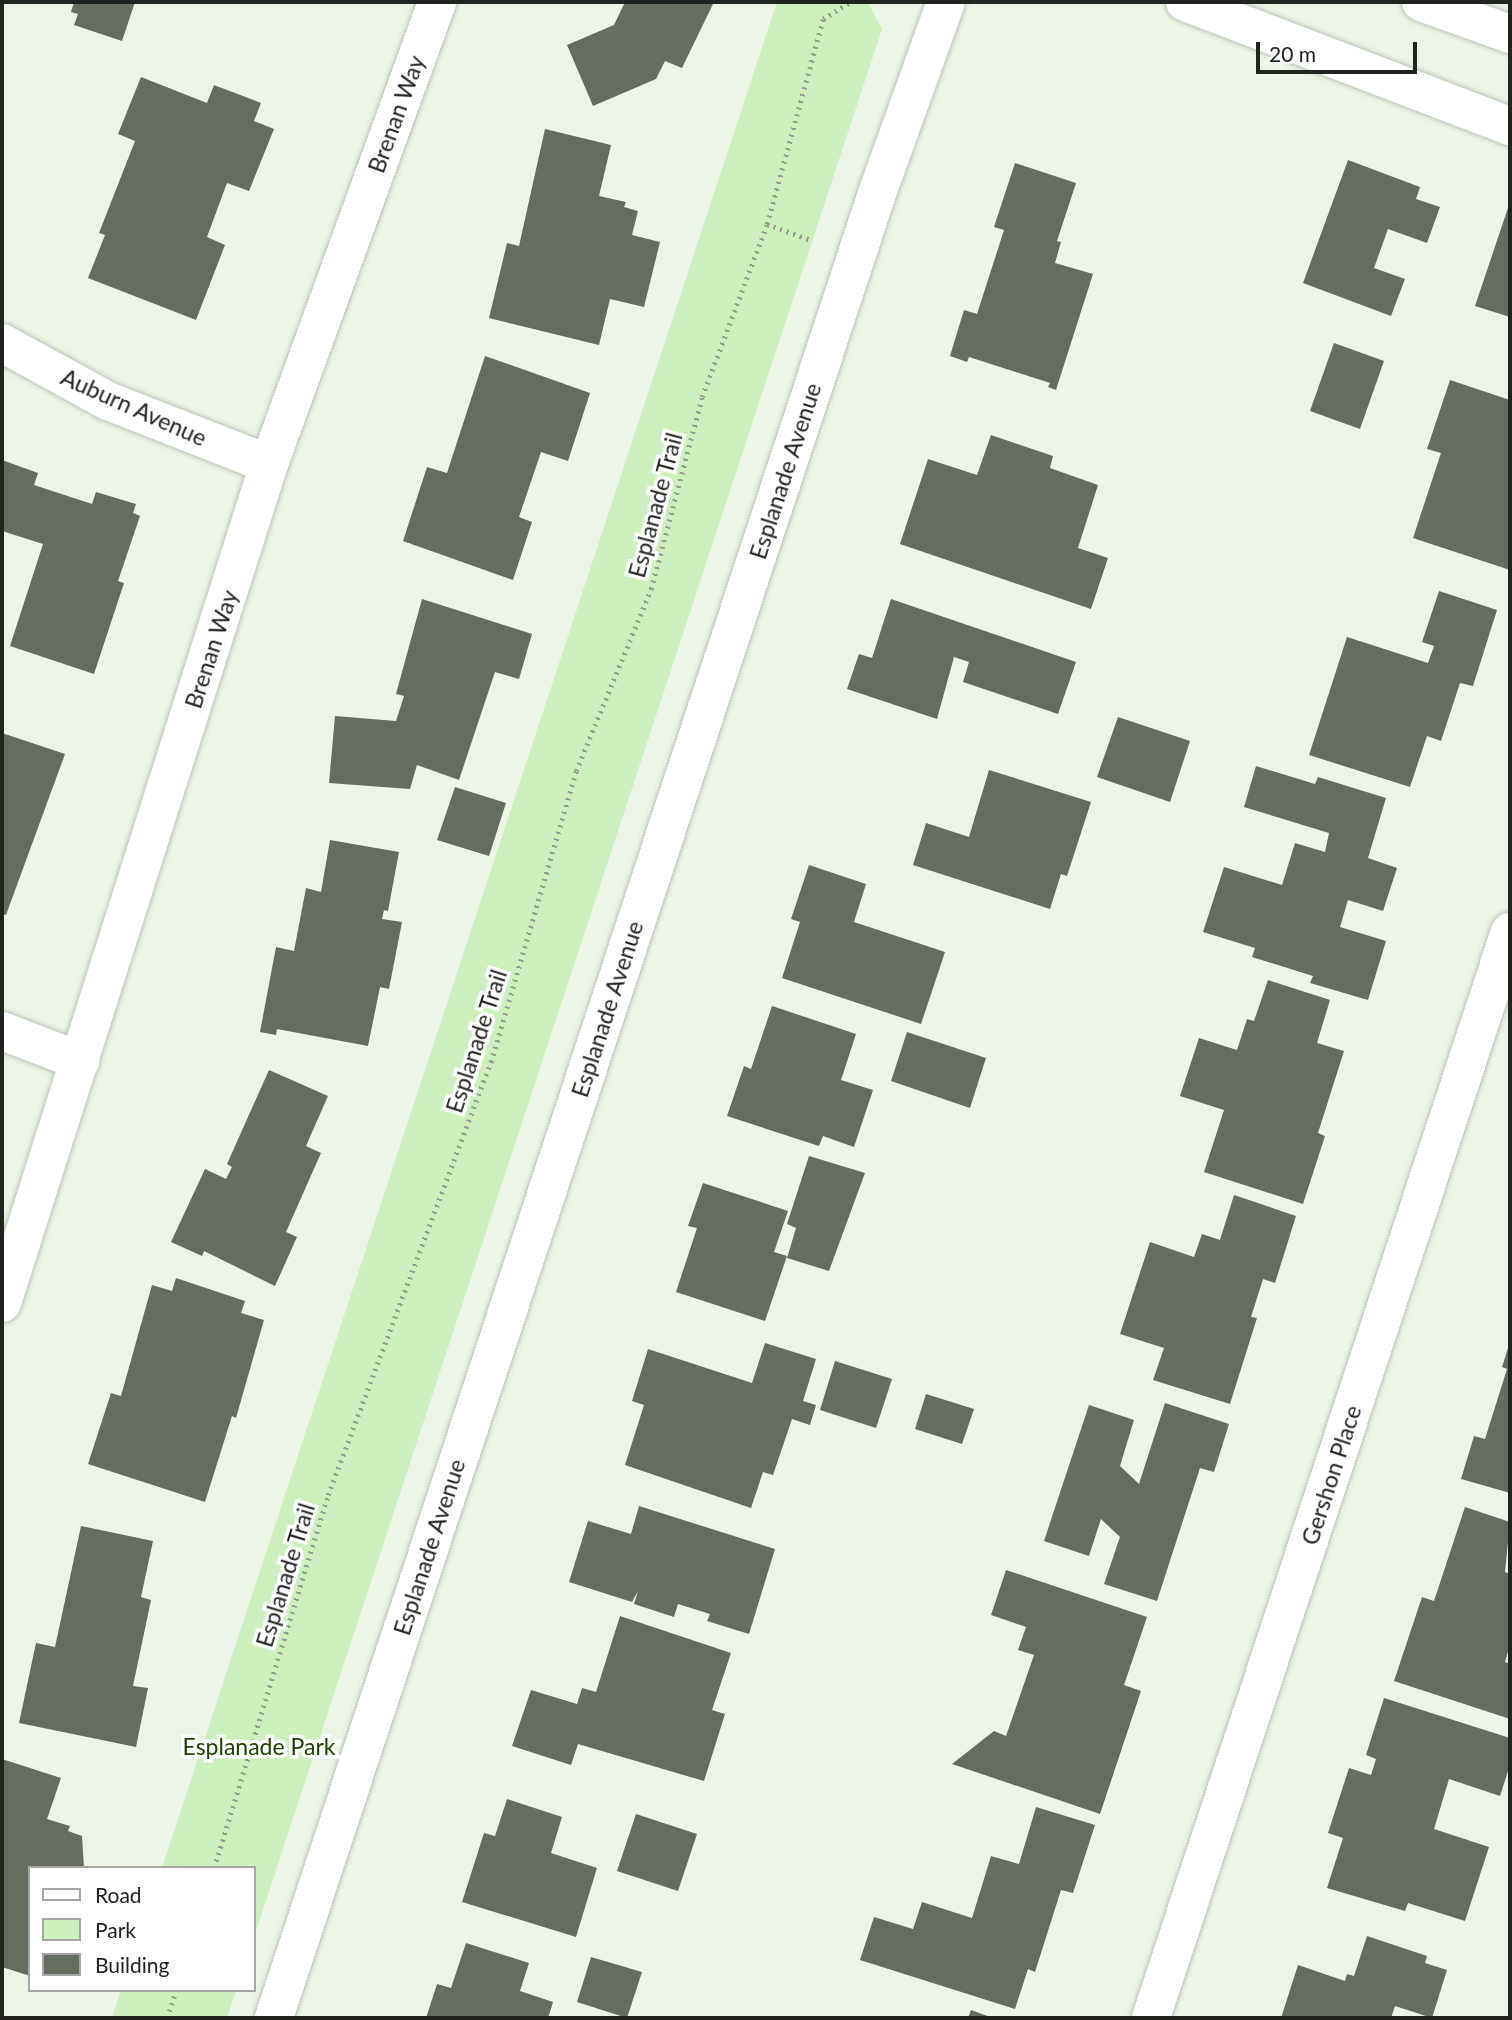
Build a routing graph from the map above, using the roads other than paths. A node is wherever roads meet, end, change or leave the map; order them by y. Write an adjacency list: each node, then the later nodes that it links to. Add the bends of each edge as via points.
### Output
1 (437, 2): 8 (street, Brenan Way)
2 (946, 2): 13 (street, Esplanade Avenue, via 879,188)
3 (1185, 2): 6 (street)
4 (1421, 2): 5 (street)
5 (1510, 34)
6 (1510, 126)
7 (2, 343): 8 (street, Auburn Avenue, via 108,401)
8 (269, 464): 11 (street, Brenan Way)
9 (1510, 932): 14 (street, Gershon Place)
10 (2, 1031): 11 (street)
11 (80, 1061): 12 (street, Brenan Way)
12 (2, 1303)
13 (274, 2018)
14 (1151, 2018)

